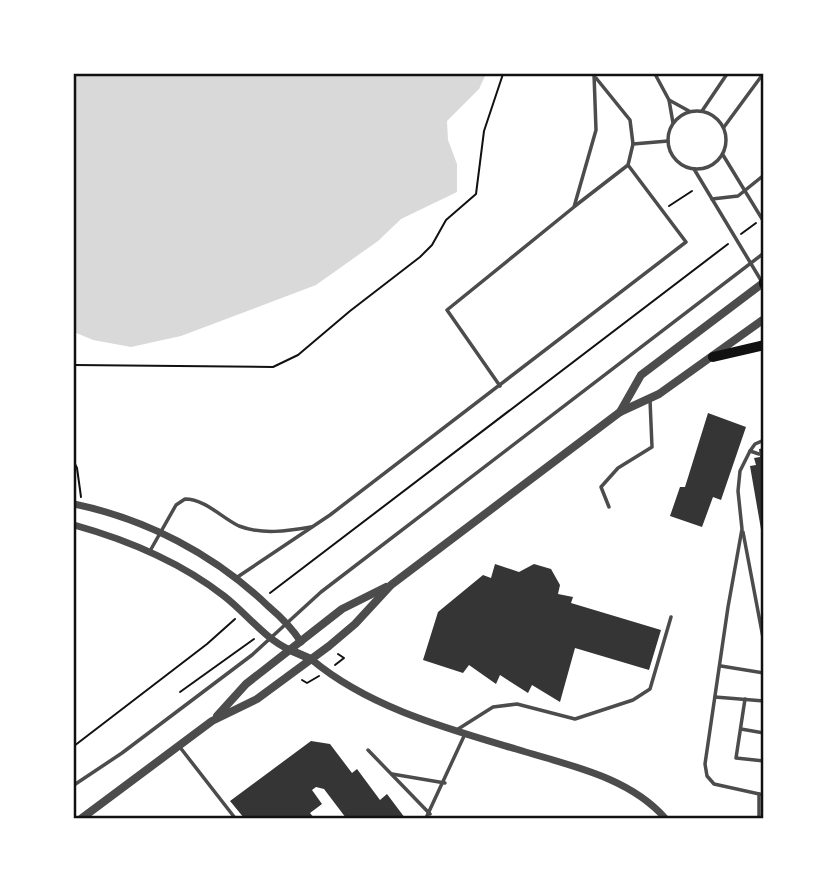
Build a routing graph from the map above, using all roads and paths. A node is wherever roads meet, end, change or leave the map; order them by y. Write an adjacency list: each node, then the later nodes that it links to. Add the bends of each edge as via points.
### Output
1 (503, 74): 32 (path, via 484,131 476,194 446,220 428,250 298,355 273,367)
2 (655, 74): 6 (lane)
3 (727, 74): 8 (lane)
4 (763, 74): 10 (lane)
5 (594, 75): 12 (lane, via 630,120); 21 (lane, via 596,130)
6 (669, 100): 7 (lane); 9 (lane)
7 (690, 111): 8 (lane); 9 (lane)
8 (702, 111): 10 (lane, via 715,116)
9 (673, 123): 11 (lane)
10 (724, 127): 13 (lane)
11 (668, 141): 12 (lane); 15 (lane, via 673,157)
12 (633, 144): 14 (lane)
13 (723, 154): 15 (lane, via 711,166); 18 (lane)
14 (628, 165): 21 (lane); 33 (lane, via 686,242)
15 (694, 169): 19 (lane)
16 (764, 175): 18 (lane)
17 (692, 191): 20 (path)
18 (745, 192): 19 (lane); 22 (lane)
19 (712, 198): 27 (lane)
20 (675, 201)
21 (574, 207): 33 (lane, via 447,310)
22 (764, 222)
23 (756, 223): 24 (path)
24 (746, 230)
25 (731, 242): 50 (path)
26 (764, 253): 27 (lane)
27 (751, 262): 28 (lane); 53 (lane)
28 (763, 283): 35 (street, via 641,374)
29 (764, 319): 31 (street)
30 (764, 345): 31 (main road)
31 (713, 357): 34 (street)
32 (74, 365)
33 (500, 386): 44 (lane)
34 (650, 398): 35 (street); 42 (lane, via 652,447 618,468 601,487)
35 (620, 412): 49 (street)
36 (764, 440): 37 (lane)
37 (750, 451): 38 (lane); 45 (lane, via 740,471)
38 (760, 454)
39 (74, 462): 40 (path)
40 (82, 494)
41 (74, 504): 46 (street)
42 (609, 507)
43 (74, 525): 47 (street)
44 (313, 527): 46 (lane, via 252,530 189,499 176,505); 48 (lane)
45 (742, 530): 57 (lane); 60 (lane)
46 (160, 533): 47 (lane); 48 (street)
47 (150, 551): 55 (street, via 204,581)
48 (236, 578): 53 (street)
49 (391, 585): 56 (street, via 342,609); 59 (street, via 355,624)
50 (267, 595)
51 (671, 617): 68 (lane, via 650,689 633,700 575,719 517,705 493,707)
52 (236, 618): 71 (path)
53 (286, 623): 55 (lane); 56 (street)
54 (257, 636): 62 (path)
55 (270, 638): 58 (street); 77 (lane, via 163,724)
56 (301, 642): 58 (street); 59 (street)
57 (764, 643)
58 (290, 650): 59 (street); 66 (street, via 246,684)
59 (311, 659): 66 (street, via 257,699); 68 (street, via 369,697)
60 (720, 665): 61 (lane); 63 (lane)
61 (764, 673)
62 (180, 692)
63 (715, 696): 64 (lane); 78 (lane, via 706,776 714,784)
64 (745, 699): 65 (lane); 67 (lane)
65 (764, 701)
66 (212, 721): 72 (street)
67 (740, 729): 69 (lane); 74 (lane, via 736,758)
68 (455, 731): 70 (street)
69 (764, 733)
70 (465, 734): 76 (lane); 83 (street, via 618,783)
71 (74, 746)
72 (178, 746): 80 (street); 81 (lane)
73 (368, 750): 75 (lane)
74 (764, 761)
75 (391, 774): 76 (lane); 79 (lane)
76 (445, 783): 79 (lane)
77 (74, 785)
78 (761, 795): 84 (lane)
79 (430, 814): 82 (lane)
80 (82, 818)
81 (235, 818)
82 (426, 818)
83 (664, 818)
84 (759, 818)

